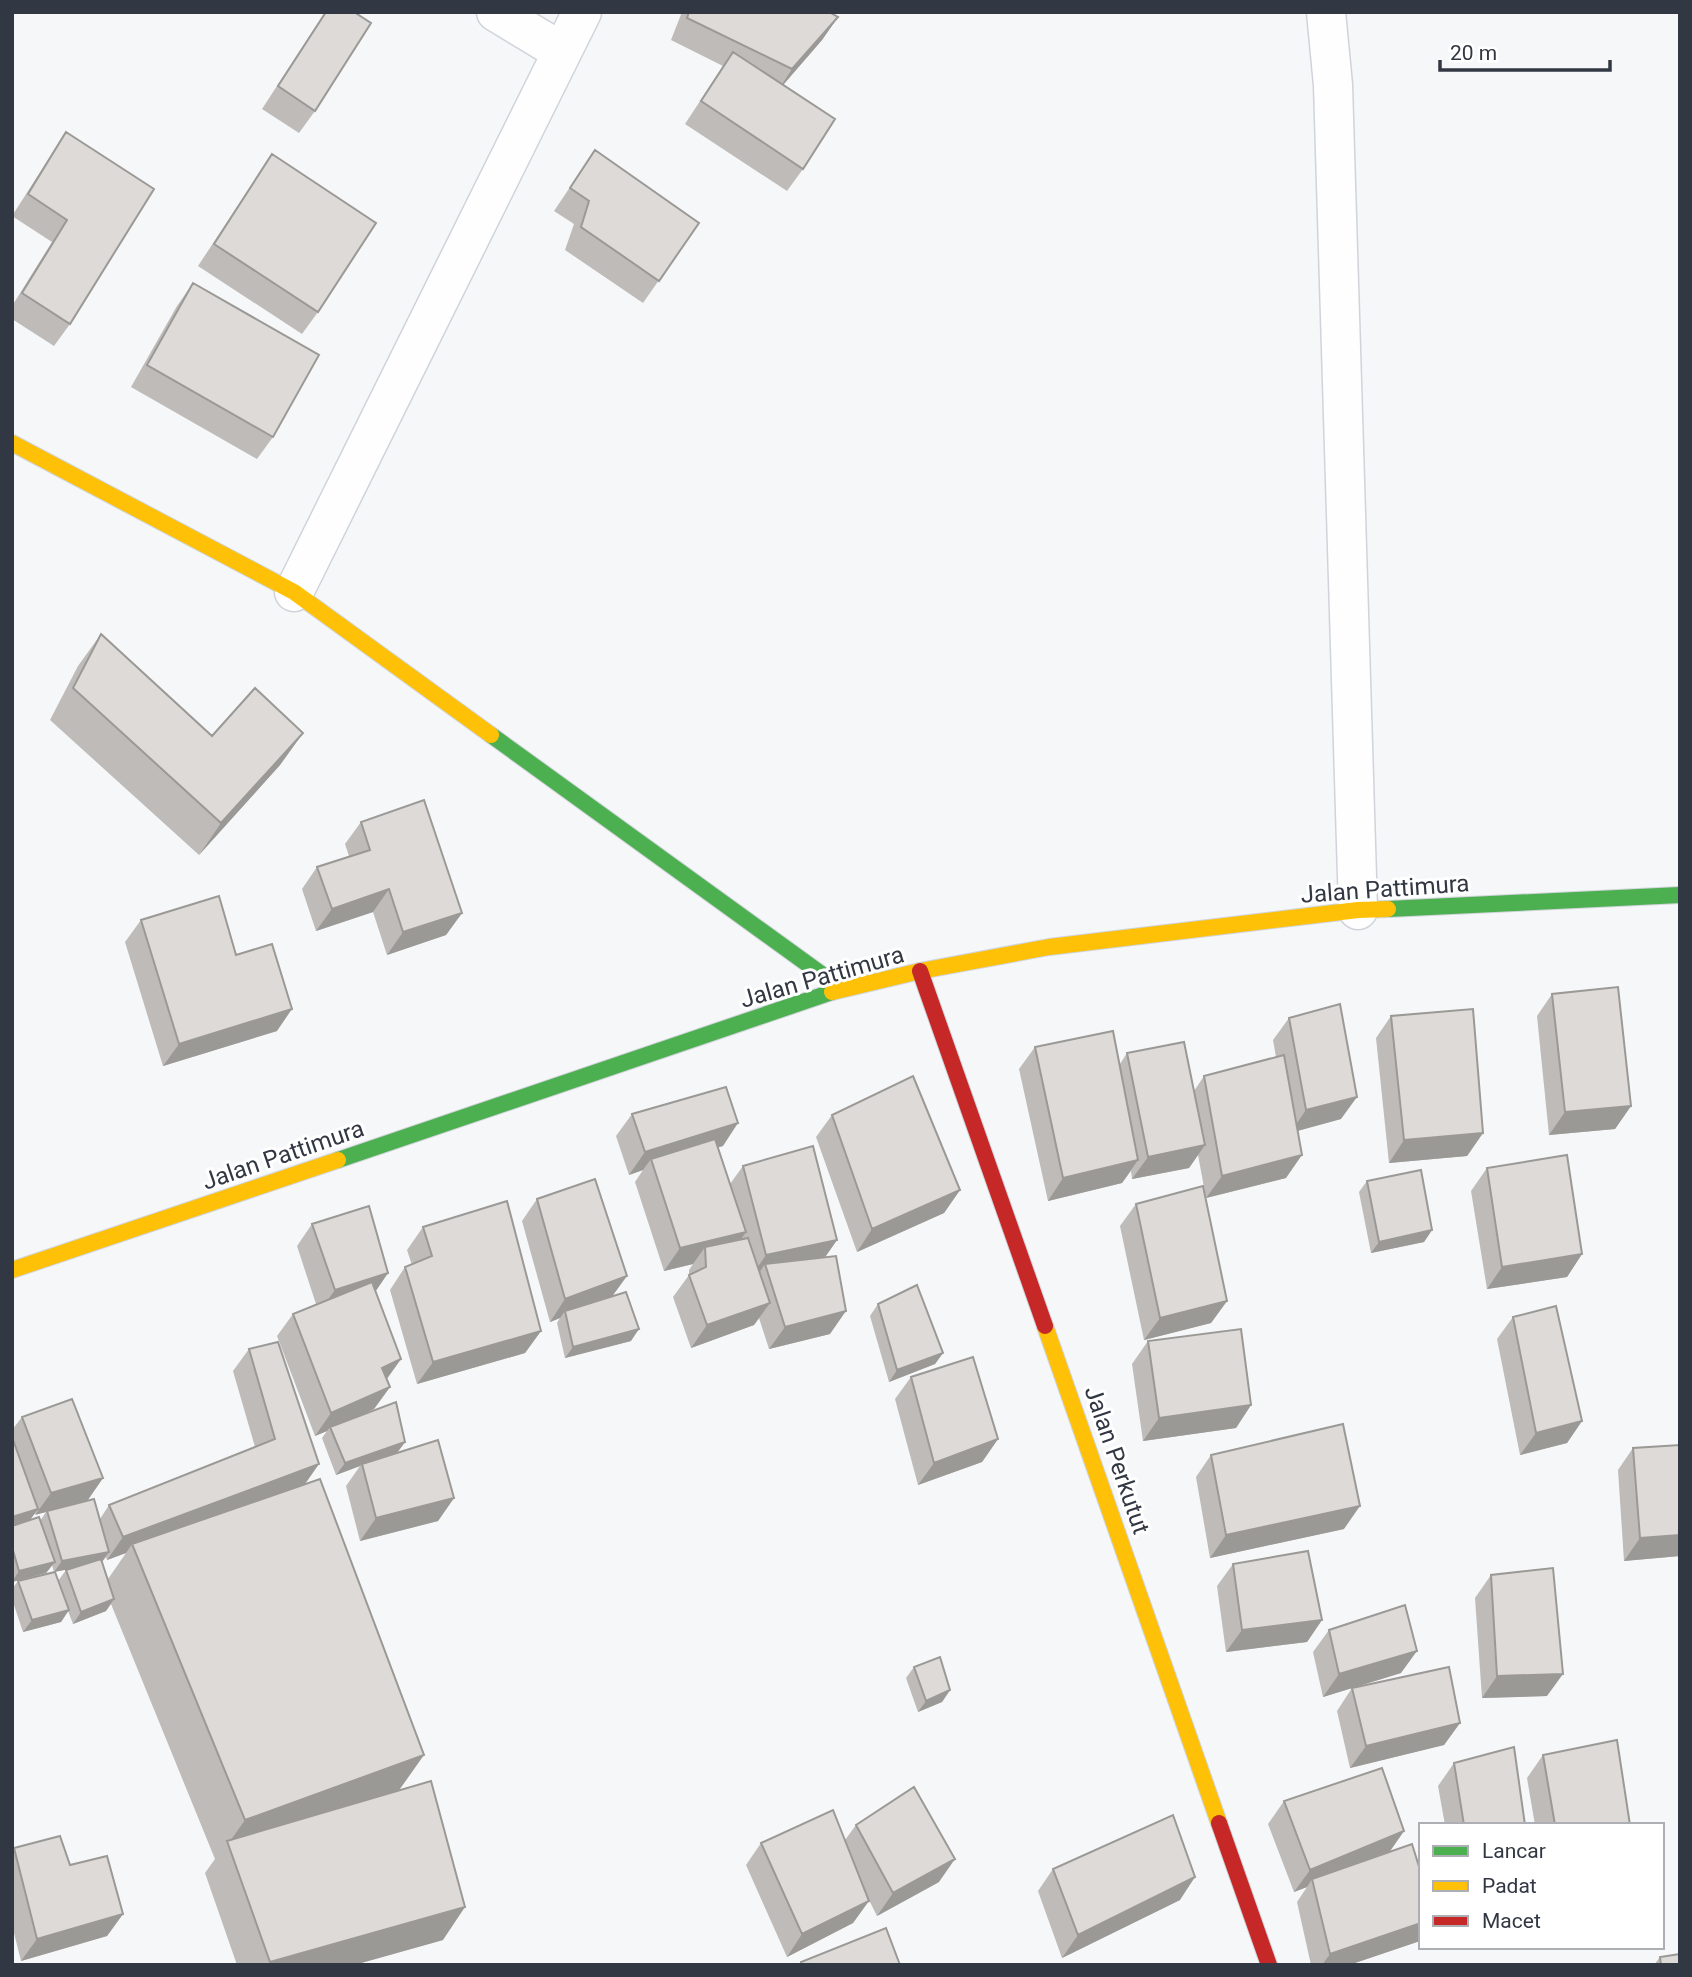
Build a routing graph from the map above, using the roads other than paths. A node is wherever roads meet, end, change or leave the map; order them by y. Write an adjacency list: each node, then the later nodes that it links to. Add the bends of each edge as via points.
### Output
1 (496, 12): 4 (street)
2 (582, 12): 4 (street)
3 (1326, 12): 8 (street, via 1333,85)
4 (562, 52): 6 (street)
5 (12, 443): 6 (street)
6 (294, 592): 10 (street)
7 (1680, 895): 8 (street, Jalan Pattimura)
8 (1358, 911): 9 (street, Jalan Pattimura, via 1048,947)
9 (920, 971): 10 (street, Jalan Pattimura); 12 (street, Jalan Perkutut)
10 (842, 989): 11 (street, Jalan Pattimura)
11 (12, 1270)
12 (1269, 1965)

